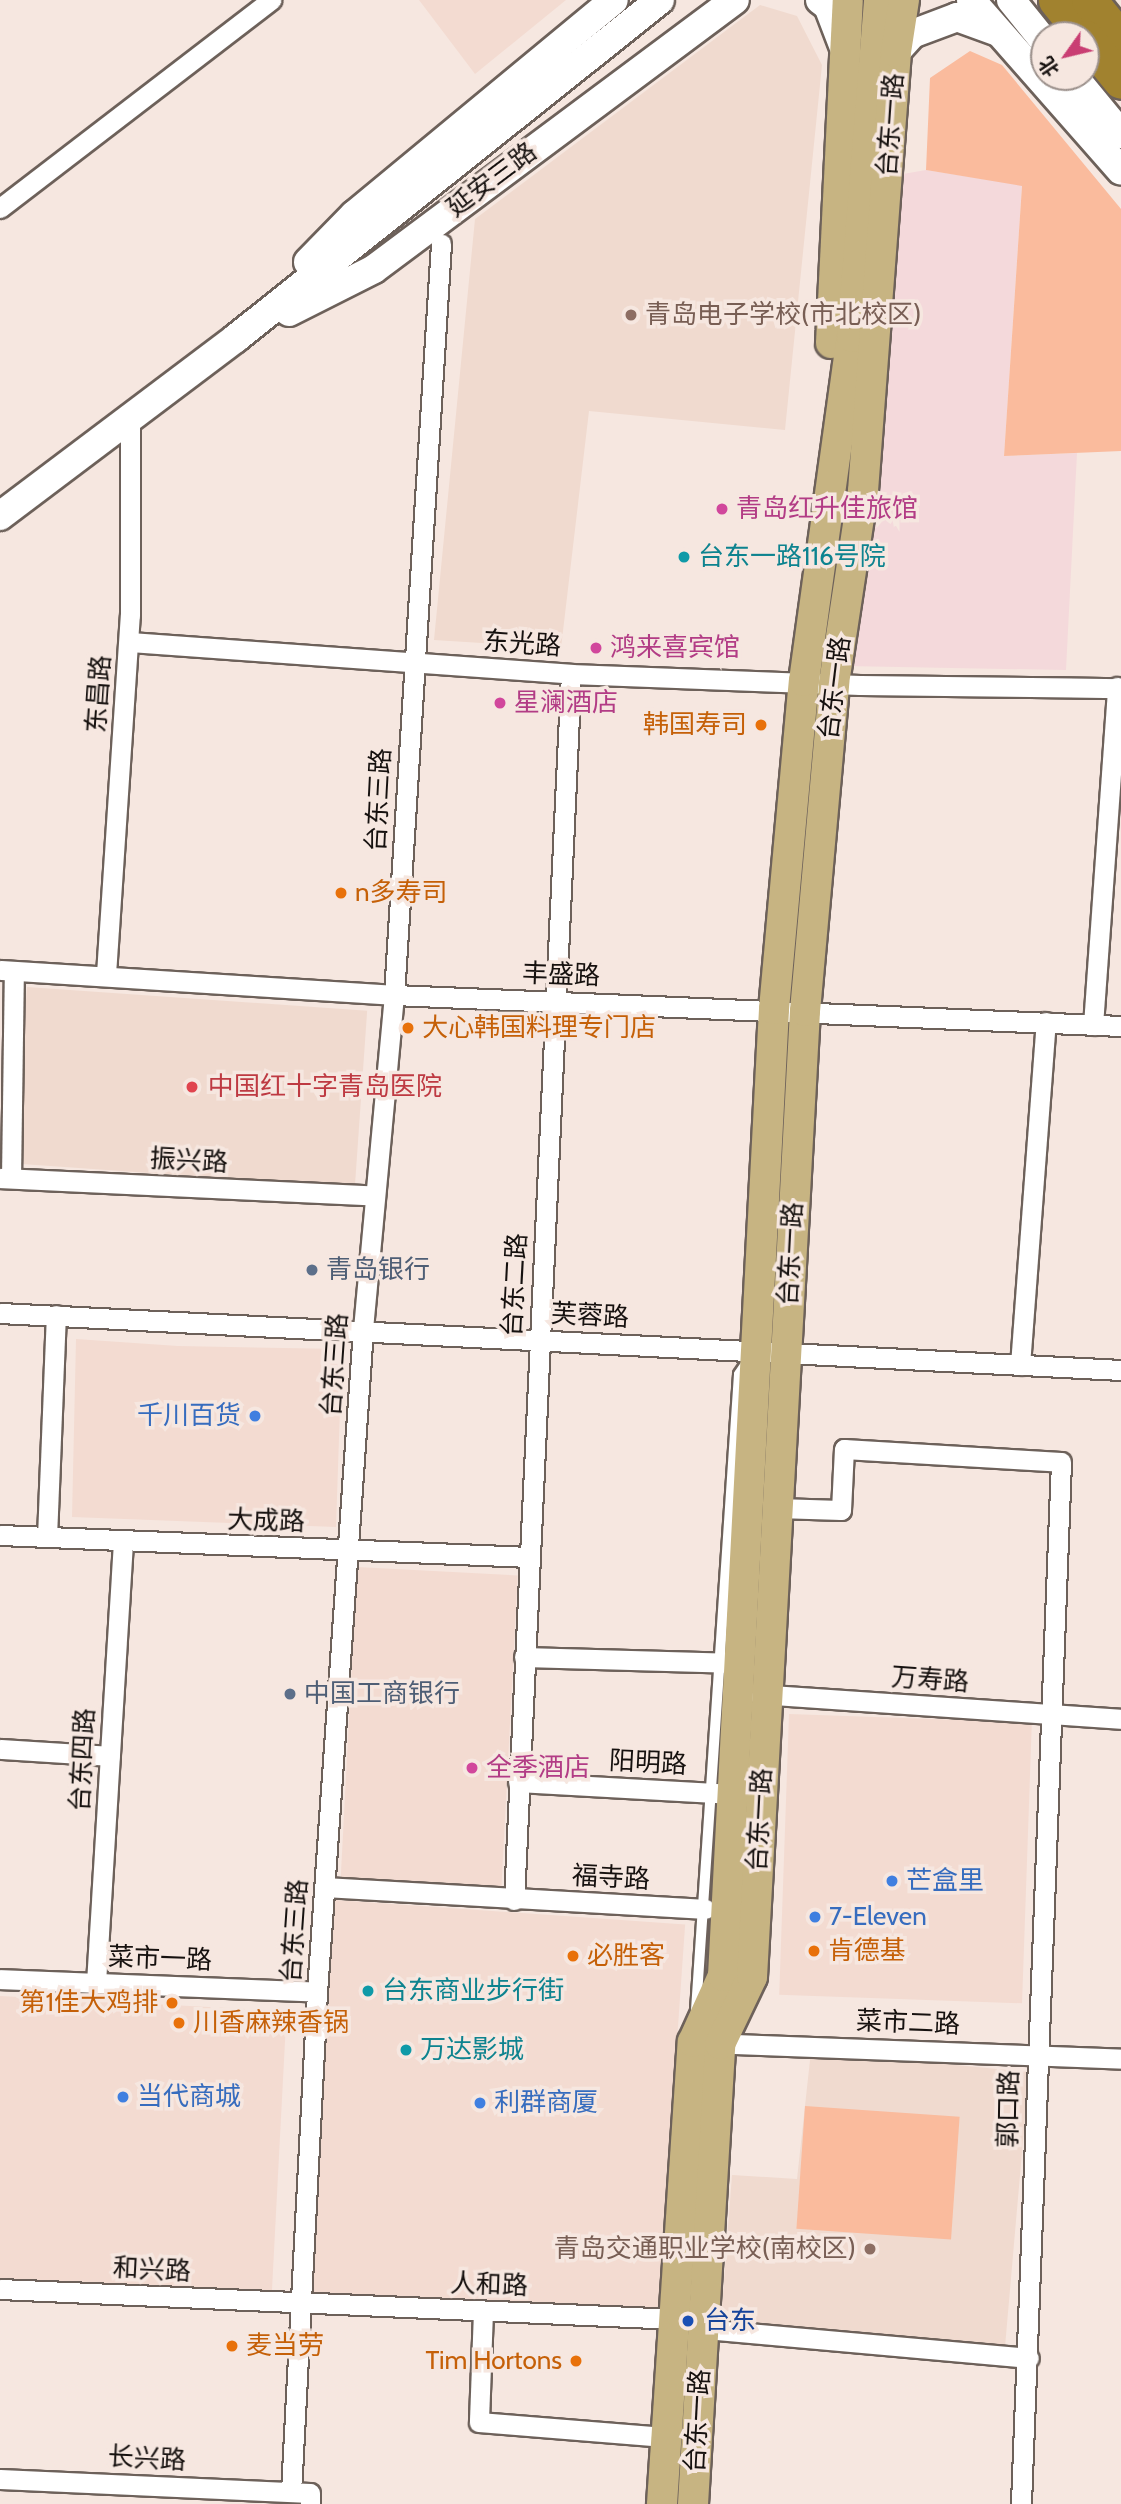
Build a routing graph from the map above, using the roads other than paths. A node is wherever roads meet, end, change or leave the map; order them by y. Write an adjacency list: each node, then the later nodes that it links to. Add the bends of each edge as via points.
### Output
1 (271, 0): 24 (street)
2 (614, 0): 26 (main road, 延安三路, via 354,215)
3 (660, 0): 26 (main road, 延安三路)
4 (735, 0): 26 (main road, 延安三路, via 374,270)
5 (820, 0): 19 (main road, via 828,6)
6 (848, 0): 19 (main road, 台东一路)
7 (879, 0): 28 (main road, via 852,337)
8 (905, 0): 17 (main road, 台东一路)
9 (971, 0): 15 (main road)
10 (1011, 0): 14 (main road)
11 (1056, 0): 13 (highway)
12 (1089, 0): 16 (highway)
13 (1073, 21)
14 (1030, 24)
15 (1006, 36): 17 (main road, via 957,17 912,34); 23 (main road)
16 (1121, 40)
17 (896, 52): 33 (main road, 台东一路, via 863,491)
18 (1100, 55): 20 (highway)
19 (848, 58): 28 (main road, 台东一路, via 828,388)
20 (1121, 82)
21 (1086, 91): 22 (main road)
22 (1121, 134)
23 (1121, 171)
24 (0, 208)
25 (441, 243): 31 (street, 台东三路)
26 (236, 338): 27 (main road, 延安三路)
27 (130, 417): 29 (main road, 延安三路); 30 (street, 东昌路)
28 (839, 430): 33 (main road, 台东一路)
29 (0, 516)
30 (129, 642): 31 (street, 东光路); 36 (street, 东昌路)
31 (414, 662): 32 (street, 东光路); 37 (street, 台东三路)
32 (571, 674): 33 (street, 东光路); 38 (street, 台东二路)
33 (819, 682): 34 (street, 东光路); 39 (main road, 台东一路); 40 (main road, 台东一路)
34 (1119, 687): 42 (street)
35 (7, 971): 36 (street, 丰盛路); 44 (street)
36 (106, 974): 37 (street, 丰盛路)
37 (394, 995): 38 (street, 丰盛路); 46 (street, 台东三路)
38 (555, 1001): 39 (street, 丰盛路); 50 (street, 台东二路)
39 (774, 1009): 40 (street, 丰盛路); 51 (main road, 台东一路)
40 (805, 1011): 41 (street, 丰盛路); 52 (main road, 台东一路)
41 (1046, 1023): 42 (street, 丰盛路); 53 (street)
42 (1093, 1025): 43 (street, 丰盛路)
43 (1121, 1026)
44 (5, 1070): 45 (street)
45 (5, 1178): 46 (street, 振兴路)
46 (375, 1196): 49 (street, 台东三路)
47 (0, 1313): 48 (street, 芙蓉路)
48 (56, 1315): 49 (street, 芙蓉路); 57 (street)
49 (363, 1329): 50 (street, 芙蓉路); 59 (street, 台东三路)
50 (539, 1340): 51 (street, 芙蓉路); 60 (street, 台东二路)
51 (754, 1352): 52 (street, 芙蓉路); 62 (main road, 台东一路)
52 (785, 1353): 53 (street, 芙蓉路); 55 (main road, 台东一路)
53 (1020, 1365): 54 (street, 芙蓉路)
54 (1121, 1370)
55 (777, 1508): 64 (main road, 台东一路); 65 (street, 郭口路, via 841,1510 844,1449 1061,1462)
56 (0, 1535): 57 (street, 大成路)
57 (47, 1537): 58 (street, 大成路)
58 (123, 1541): 59 (street, 大成路); 68 (street, 台东四路)
59 (349, 1550): 60 (street, 大成路); 71 (street, 台东三路)
60 (530, 1557): 61 (street, 台东二路)
61 (524, 1657): 62 (street); 69 (street, 台东二路)
62 (729, 1663): 63 (main road, 台东一路); 70 (lane)
63 (736, 1695): 64 (street, 万寿路); 70 (main road, 台东一路)
64 (766, 1695): 65 (street, 万寿路); 77 (main road, 台东一路, via 752,1977)
65 (1049, 1715): 66 (street, 万寿路); 78 (street, 郭口路)
66 (1121, 1719)
67 (0, 1749): 68 (street)
68 (110, 1756): 75 (street, 台东四路)
69 (518, 1782): 70 (street, 阳明路); 72 (street, 台东二路)
70 (723, 1793): 73 (lane); 77 (main road, 台东一路, via 723,1976)
71 (324, 1887): 72 (street, 福寺路); 76 (street, 台东三路)
72 (514, 1900): 73 (street, 福寺路)
73 (705, 1909): 77 (lane)
74 (0, 1979): 75 (street, 菜市一路)
75 (96, 1983): 76 (street, 菜市一路)
76 (317, 1992): 81 (street, 台东三路)
77 (707, 2043): 78 (street, 菜市二路); 83 (main road, 台东一路); 84 (main road, 台东一路)
78 (1036, 2053): 79 (street, 菜市二路); 85 (street, 郭口路)
79 (1121, 2059)
80 (0, 2289): 81 (street, 和兴路)
81 (300, 2304): 82 (street, 人和路); 88 (street, 台东三路)
82 (483, 2311): 83 (street, 人和路); 86 (street, via 479,2422)
83 (676, 2319): 86 (main road, 台东一路)
84 (704, 2329): 85 (street); 92 (main road, 台东一路)
85 (1029, 2358): 93 (street, 郭口路)
86 (667, 2437): 91 (main road, 台东一路)
87 (0, 2479): 89 (street, 长兴路)
88 (291, 2492): 89 (street, 长兴路); 90 (street, via 310,2493)
89 (264, 2497)
90 (310, 2504)
91 (662, 2504)
92 (693, 2504)
93 (1021, 2504)

